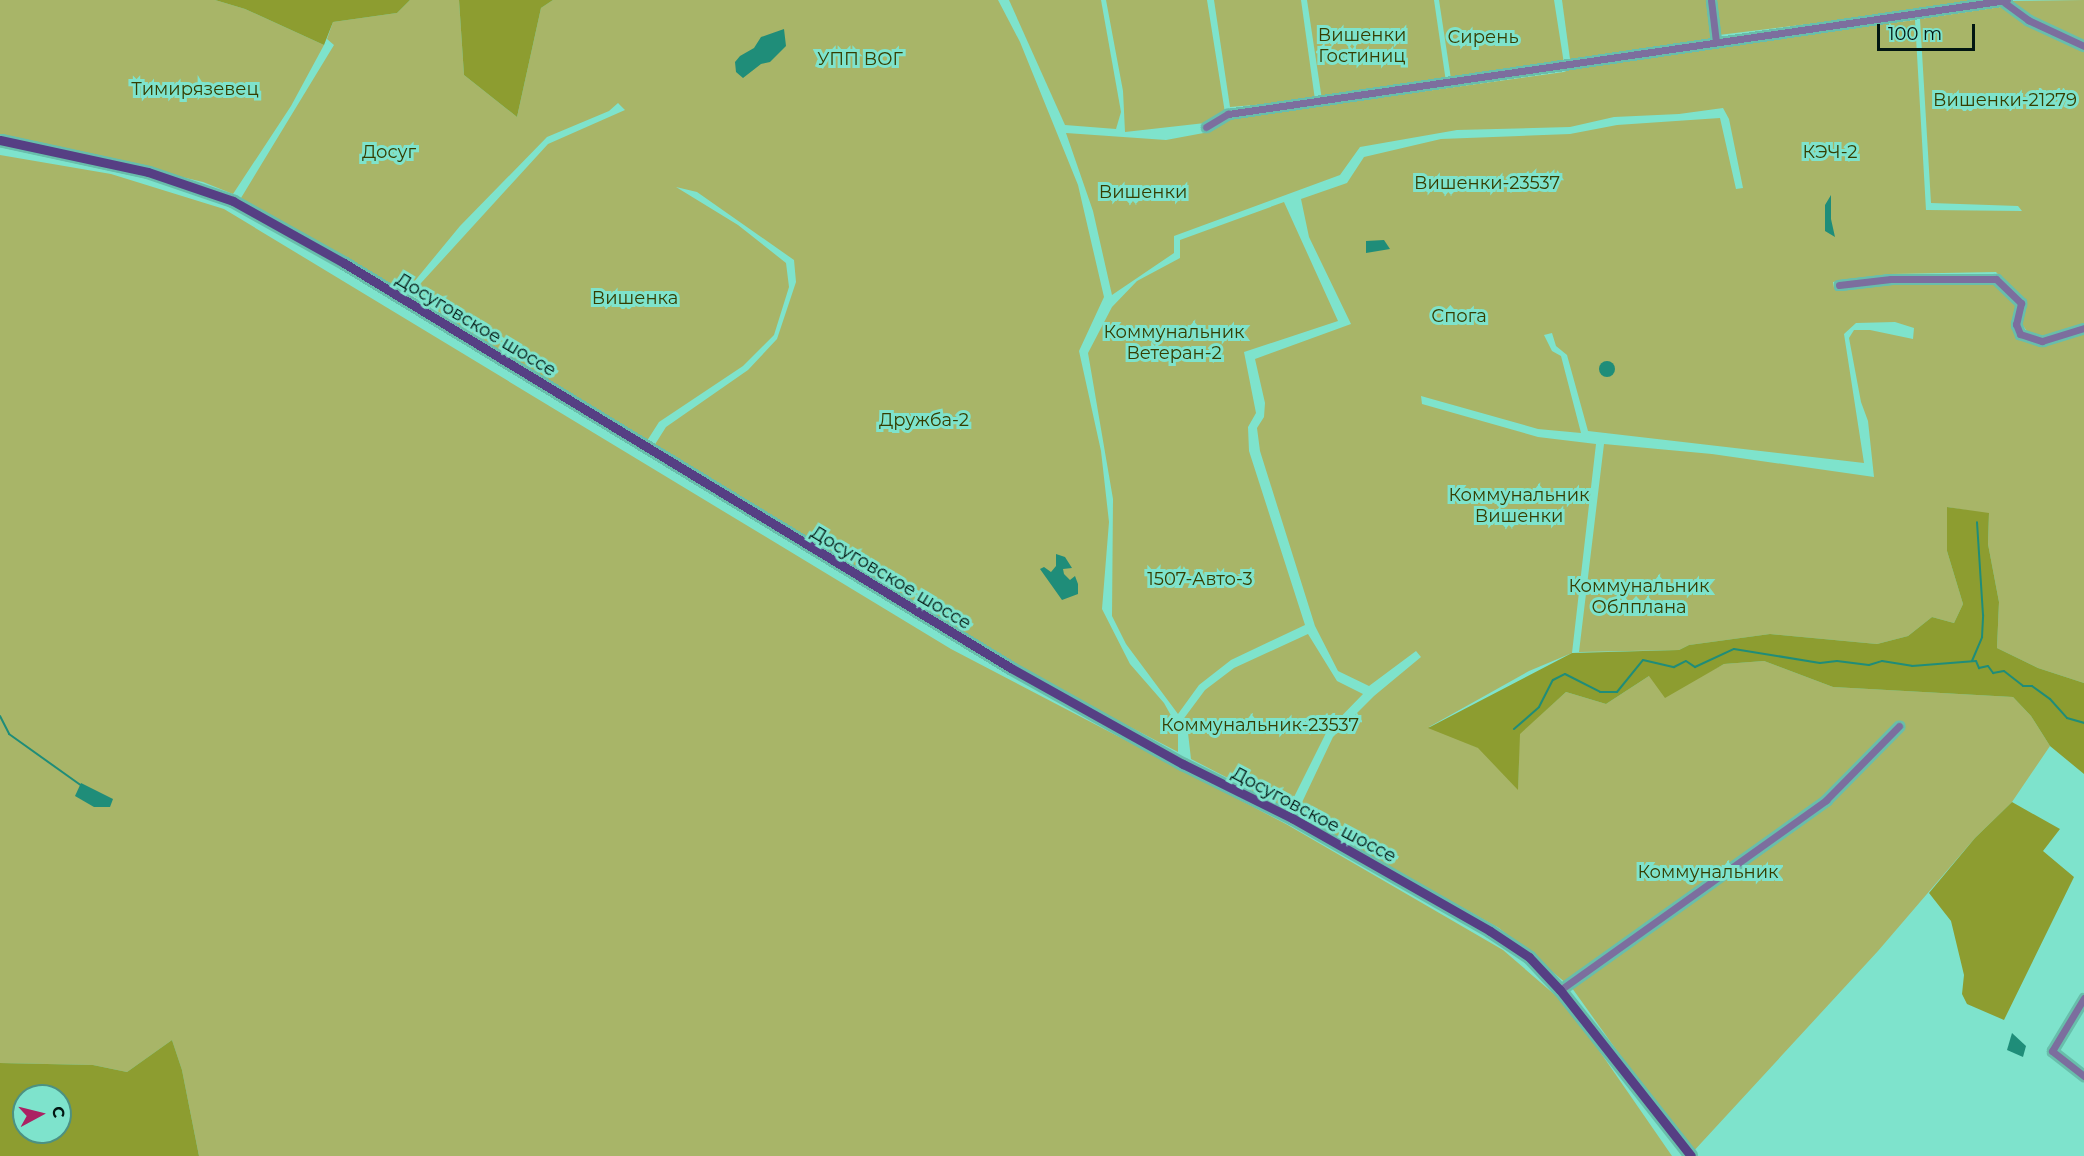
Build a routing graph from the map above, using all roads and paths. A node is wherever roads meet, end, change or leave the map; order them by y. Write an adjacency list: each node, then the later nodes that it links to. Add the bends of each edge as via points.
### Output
1 (1711, 0): 3 (street)
2 (2006, 1): 3 (street); 4 (street, via 2028,20)
3 (1716, 42): 5 (street, via 1228,114)
4 (2084, 46)
5 (1206, 127)
6 (0, 140): 10 (main road, Досуговское шоссе, via 148,172 233,201 344,263 1011,668 1183,764 1300,823 1490,931 1529,957)
7 (1839, 285): 8 (street, via 1891,279 1996,279 2021,303 2016,324 2020,334 2042,340)
8 (2084, 328)
9 (1899, 726): 10 (street, via 1826,800)
10 (1560, 990): 13 (main road, Досуговское шоссе)
11 (2084, 998): 12 (street, via 2052,1051)
12 (2084, 1076)
13 (1691, 1156)

